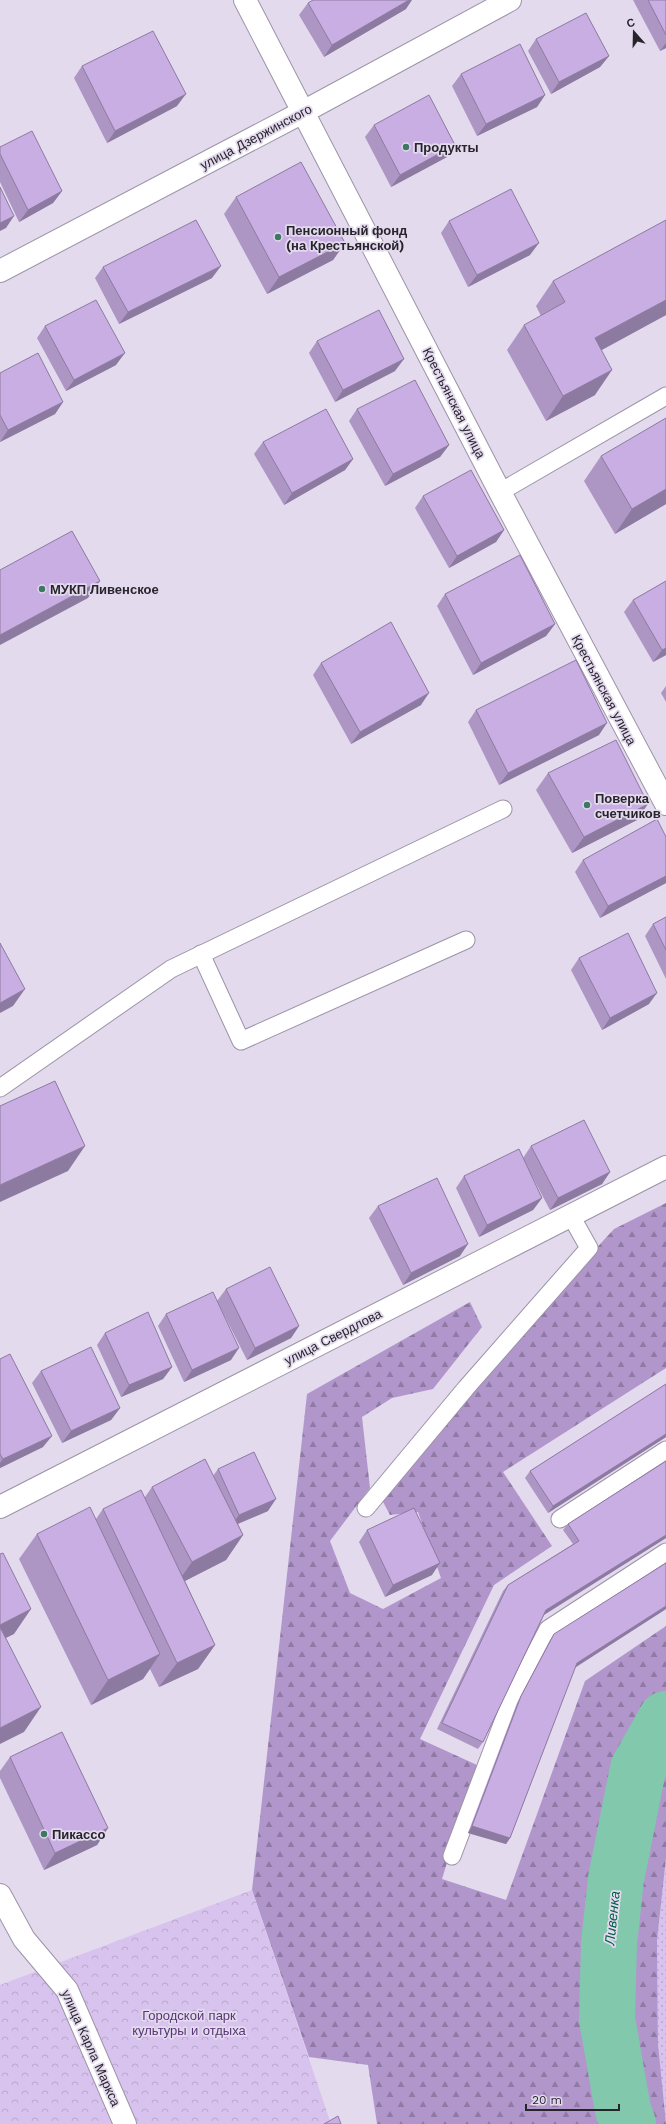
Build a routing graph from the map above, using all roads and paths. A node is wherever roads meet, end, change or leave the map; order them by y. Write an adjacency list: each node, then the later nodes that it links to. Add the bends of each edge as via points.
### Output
1 (245, 0): 3 (street, Крестьянская улица)
2 (510, 0): 3 (street, улица Дзержинского)
3 (303, 112): 4 (street, улица Дзержинского); 6 (street, Крестьянская улица)
4 (0, 271)
5 (666, 396): 6 (lane)
6 (500, 492): 7 (street, Крестьянская улица)
7 (666, 804)
8 (503, 809): 10 (lane)
9 (466, 940): 10 (lane, via 241,1041)
10 (201, 954): 11 (lane, via 171,969)
11 (0, 1088)
12 (666, 1167): 13 (street, улица Свердлова)
13 (571, 1216): 15 (street, улица Свердлова); 16 (lane, via 589,1248 466,1388)
14 (666, 1450): 17 (lane)
15 (0, 1507)
16 (366, 1508)
17 (560, 1519)
18 (666, 1552): 19 (lane, via 548,1629 512,1698)
19 (452, 1856)
20 (0, 1895): 21 (street, улица Карла Маркса, via 24,1939 67,1990)
21 (125, 2124)

